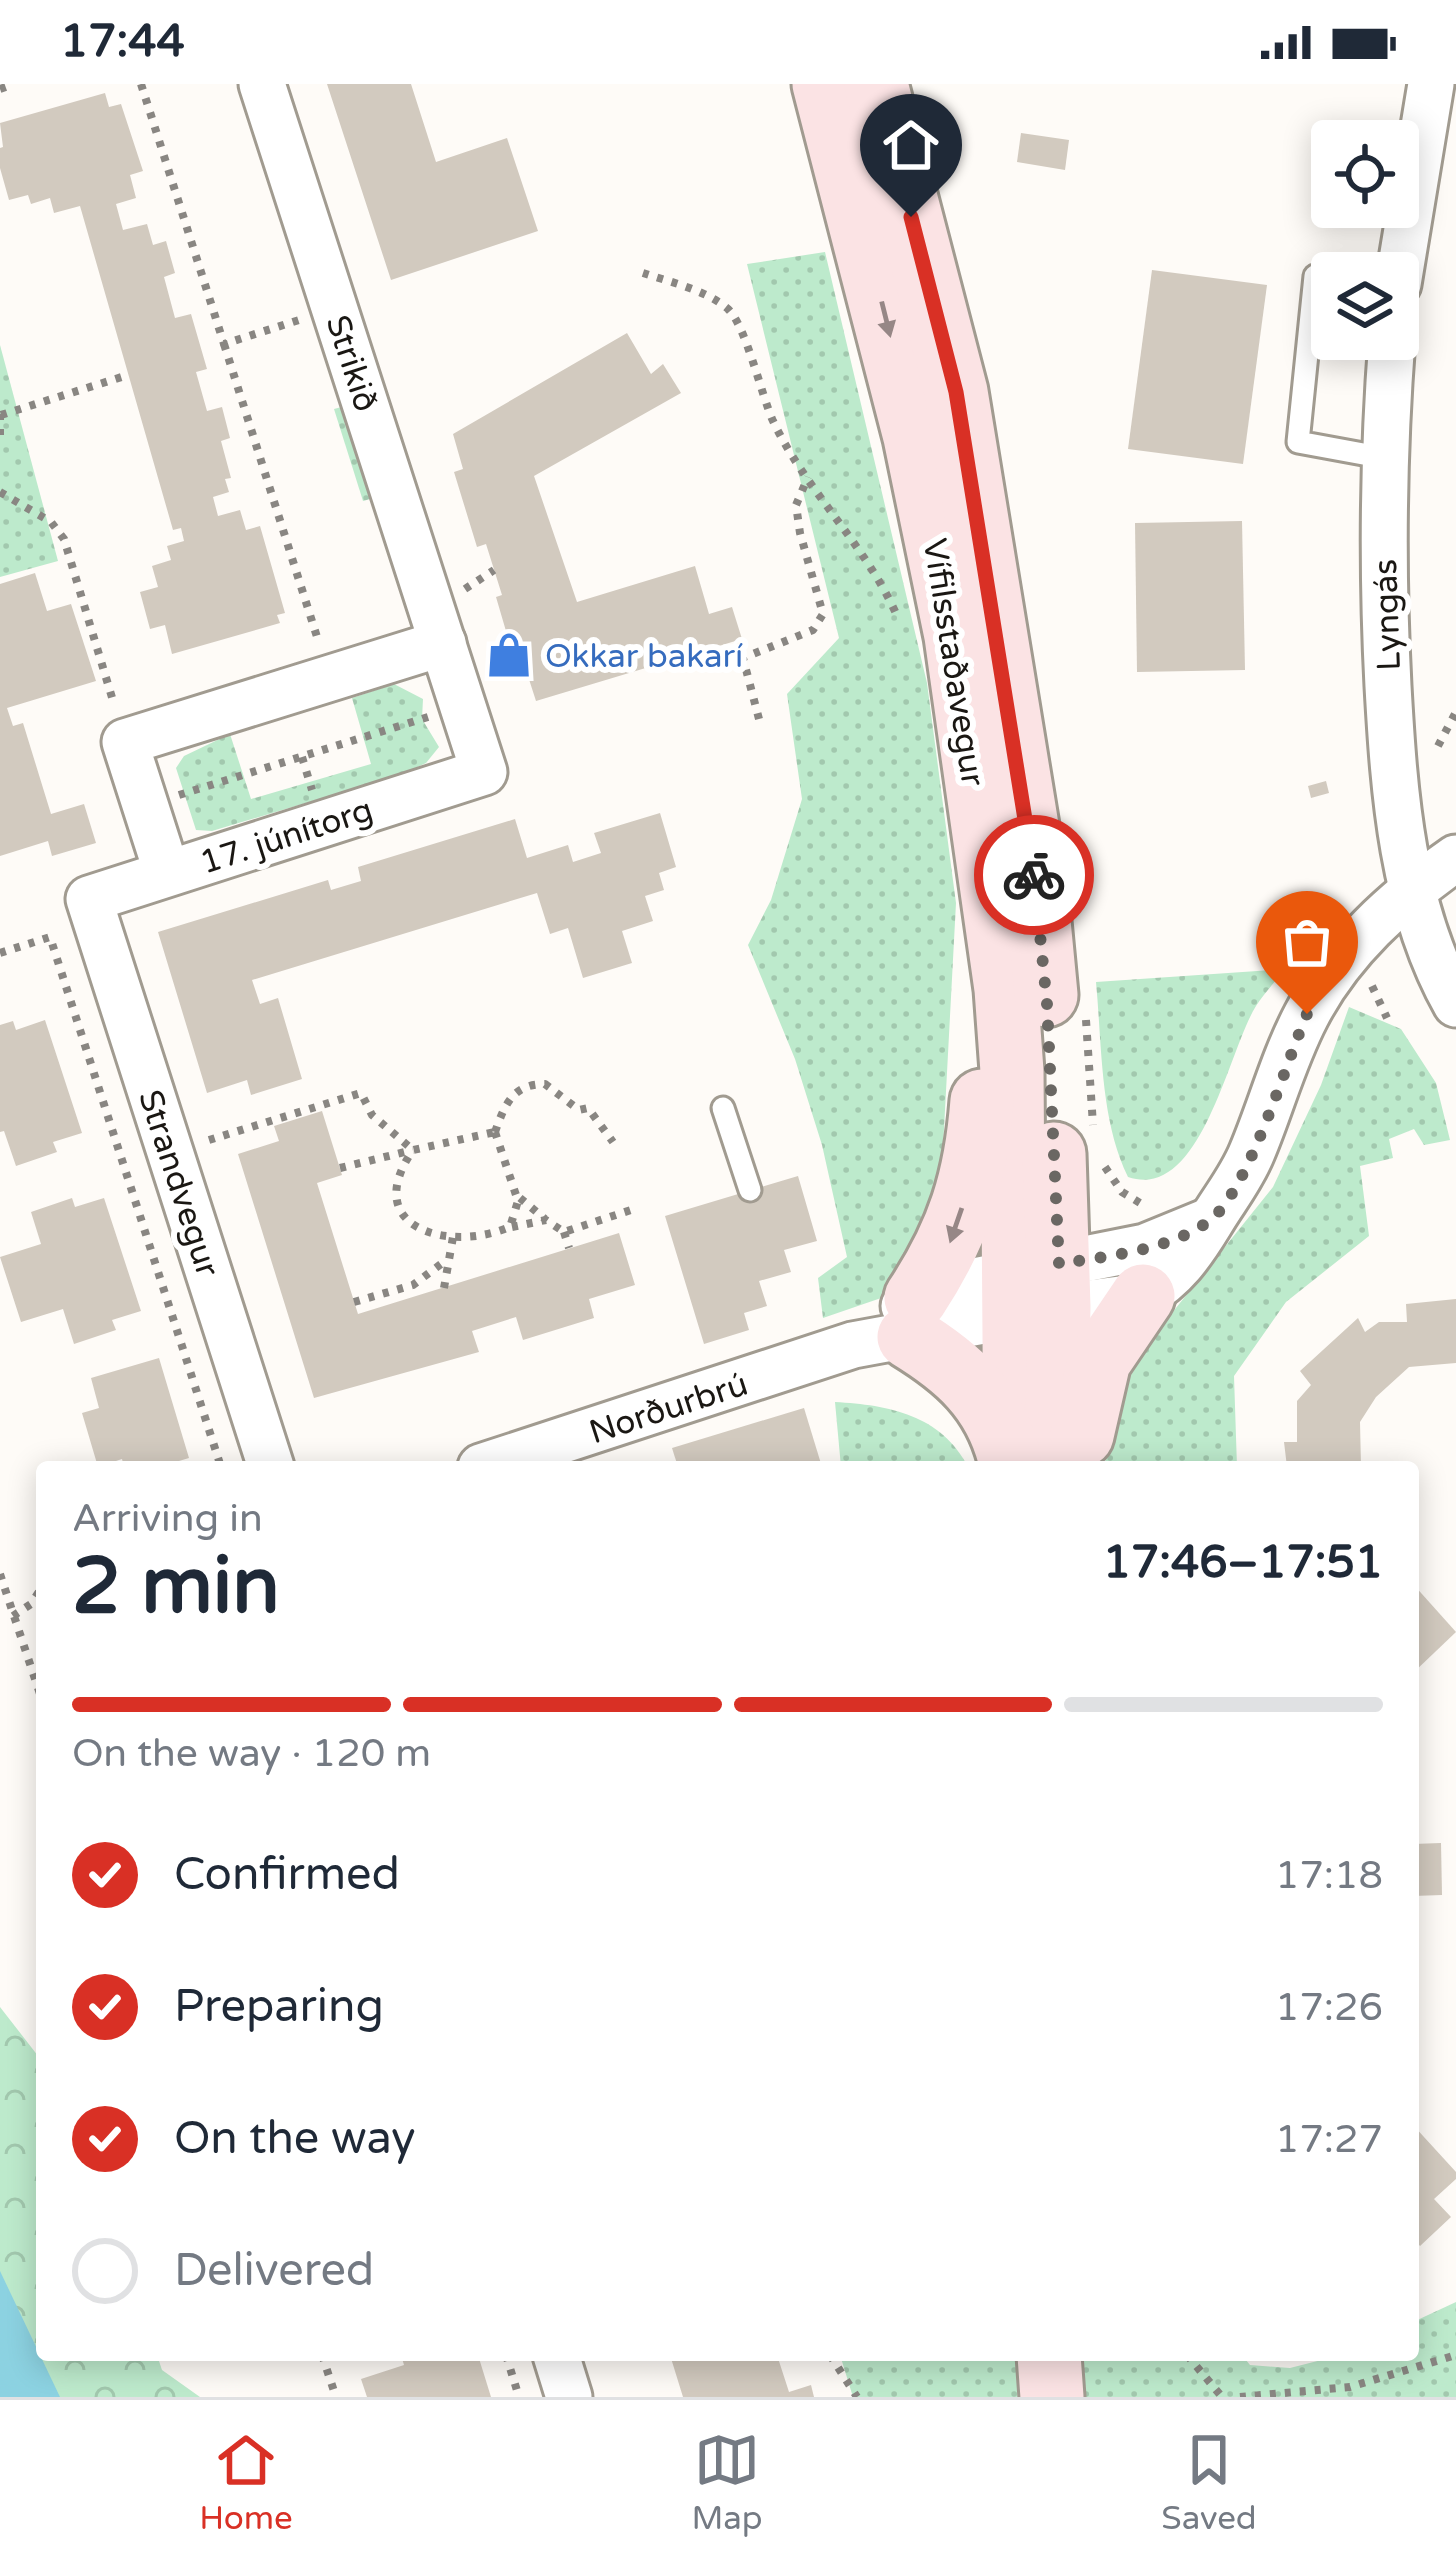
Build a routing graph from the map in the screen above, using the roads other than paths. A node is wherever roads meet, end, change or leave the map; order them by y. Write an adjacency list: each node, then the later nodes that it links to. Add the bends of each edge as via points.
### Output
1 (262, 84): 9 (street, Strikið)
2 (824, 84): 15 (street, Vífilsstaðavegur, one-way to 15, via 915,437 956,636)
3 (876, 84): 20 (street, Vífilsstaðavegur, via 956,392 1034,869 1047,1004)
4 (1431, 84): 5 (street)
5 (1403, 252)
6 (1311, 314): 8 (lane, via 1298,442)
7 (1391, 360): 8 (street, Lyngás)
8 (1385, 458): 13 (street, Lyngás, via 1390,719)
9 (443, 643): 10 (street, Strikið); 12 (street, via 125,742)
10 (484, 772): 12 (street, 17. júnítorg)
11 (1456, 858): 13 (street)
12 (167, 873): 14 (street, 17. júnítorg)
13 (1410, 890): 16 (street, Lyngás); 19 (street, via 1365,934 1307,1014 1251,1155)
14 (89, 899): 23 (street, Strandvegur)
15 (992, 901): 20 (street, Vífilsstaðavegur); 22 (street, one-way to 22, via 974,1169 946,1252)
16 (1456, 1004)
17 (723, 1108): 18 (lane)
18 (750, 1190)
19 (1211, 1220): 20 (street); 21 (street, via 1191,1256)
20 (1036, 1290): 21 (street); 22 (street, Norðurbrú, via 959,1284); 26 (street, Vífilsstaðavegur); 27 (street, Vífilsstaðavegur)
21 (1143, 1296): 28 (street, via 1100,1360)
22 (893, 1327): 24 (street, Norðurbrú); 25 (street, via 973,1384)
23 (269, 1461)
24 (499, 1461)
25 (1012, 1461)
26 (1015, 1461)
27 (1055, 1461)
28 (1079, 1461)
29 (558, 2361): 31 (street)
30 (1049, 2361): 32 (street)
31 (569, 2397)
32 (1052, 2397)

